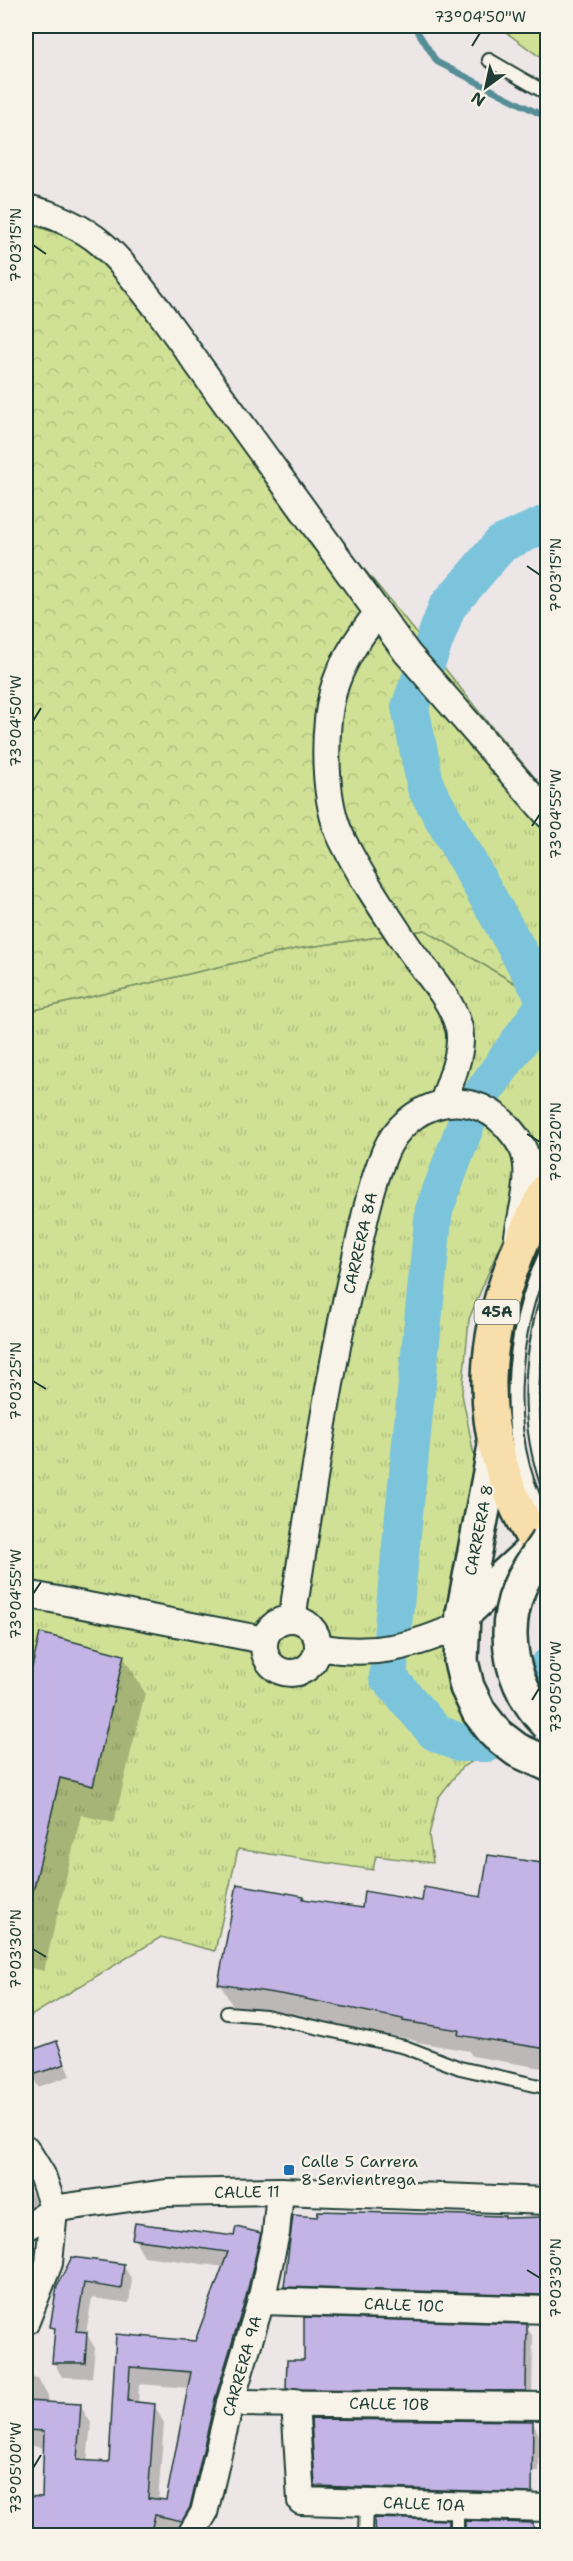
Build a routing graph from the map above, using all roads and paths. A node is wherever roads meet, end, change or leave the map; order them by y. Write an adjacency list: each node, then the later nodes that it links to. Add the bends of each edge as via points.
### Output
1 (489, 60): 2 (lane)
2 (548, 94)
3 (26, 208): 4 (street, via 62,219 101,243 132,278)
4 (378, 613): 5 (street, via 460,717); 6 (street, via 356,639 333,690 326,738 329,793 341,837 406,944 453,1011 459,1030)
5 (548, 815)
6 (454, 1103): 9 (street, via 495,1114 517,1137 524,1152 528,1176); 15 (street, CARRERA 8A, via 413,1114 395,1132 370,1196 341,1323)
7 (548, 1188): 9 (highway, 45A)
8 (548, 1250): 13 (lane, via 526,1306 515,1375 518,1438)
9 (515, 1257): 11 (highway, 45A, via 499,1300 489,1352 489,1406)
10 (548, 1294): 12 (lane, via 538,1326 532,1398 536,1439)
11 (495, 1446): 13 (highway, 45A, via 514,1504); 16 (main road, CARRERA 8)
12 (548, 1486)
13 (545, 1543): 16 (main road, CARRERA 8); 19 (main road, bridge, via 519,1588 509,1633 513,1664 523,1693)
14 (26, 1594): 17 (street)
15 (292, 1619): 17 (street, via 274,1624); 18 (street, via 314,1631)
16 (463, 1624): 18 (street, via 411,1645 370,1652); 20 (main road, CARRERA 8, via 463,1670 479,1712 496,1734 517,1750)
17 (264, 1640): 18 (street, via 266,1658 279,1671 288,1673 306,1669)
18 (318, 1647)
19 (548, 1724)
20 (545, 1763)
21 (228, 2013): 22 (lane, via 266,2016 405,2047 460,2068)
22 (548, 2088)
23 (26, 2149): 26 (street, via 42,2175)
24 (280, 2191): 25 (street, CALLE 11); 26 (street, CALLE 11, via 166,2193); 28 (street, CARRERA 9A, via 276,2233)
25 (548, 2201)
26 (54, 2210): 27 (street, CALLE 11); 30 (street, via 49,2263)
27 (26, 2228)
28 (261, 2301): 29 (street, CALLE 10C); 32 (street, CARRERA 9A)
29 (548, 2310)
30 (26, 2321)
31 (295, 2402): 32 (street, CALLE 10B); 33 (street, CALLE 10B); 34 (street, CALLE 10A, via 302,2500)
32 (230, 2403): 37 (street, CARRERA 9A, via 204,2513)
33 (548, 2406)
34 (366, 2502): 35 (street, CALLE 10A); 38 (lane)
35 (458, 2505): 36 (street, CALLE 10A); 39 (lane)
36 (548, 2508)
37 (190, 2535)
38 (365, 2535)
39 (456, 2535)

